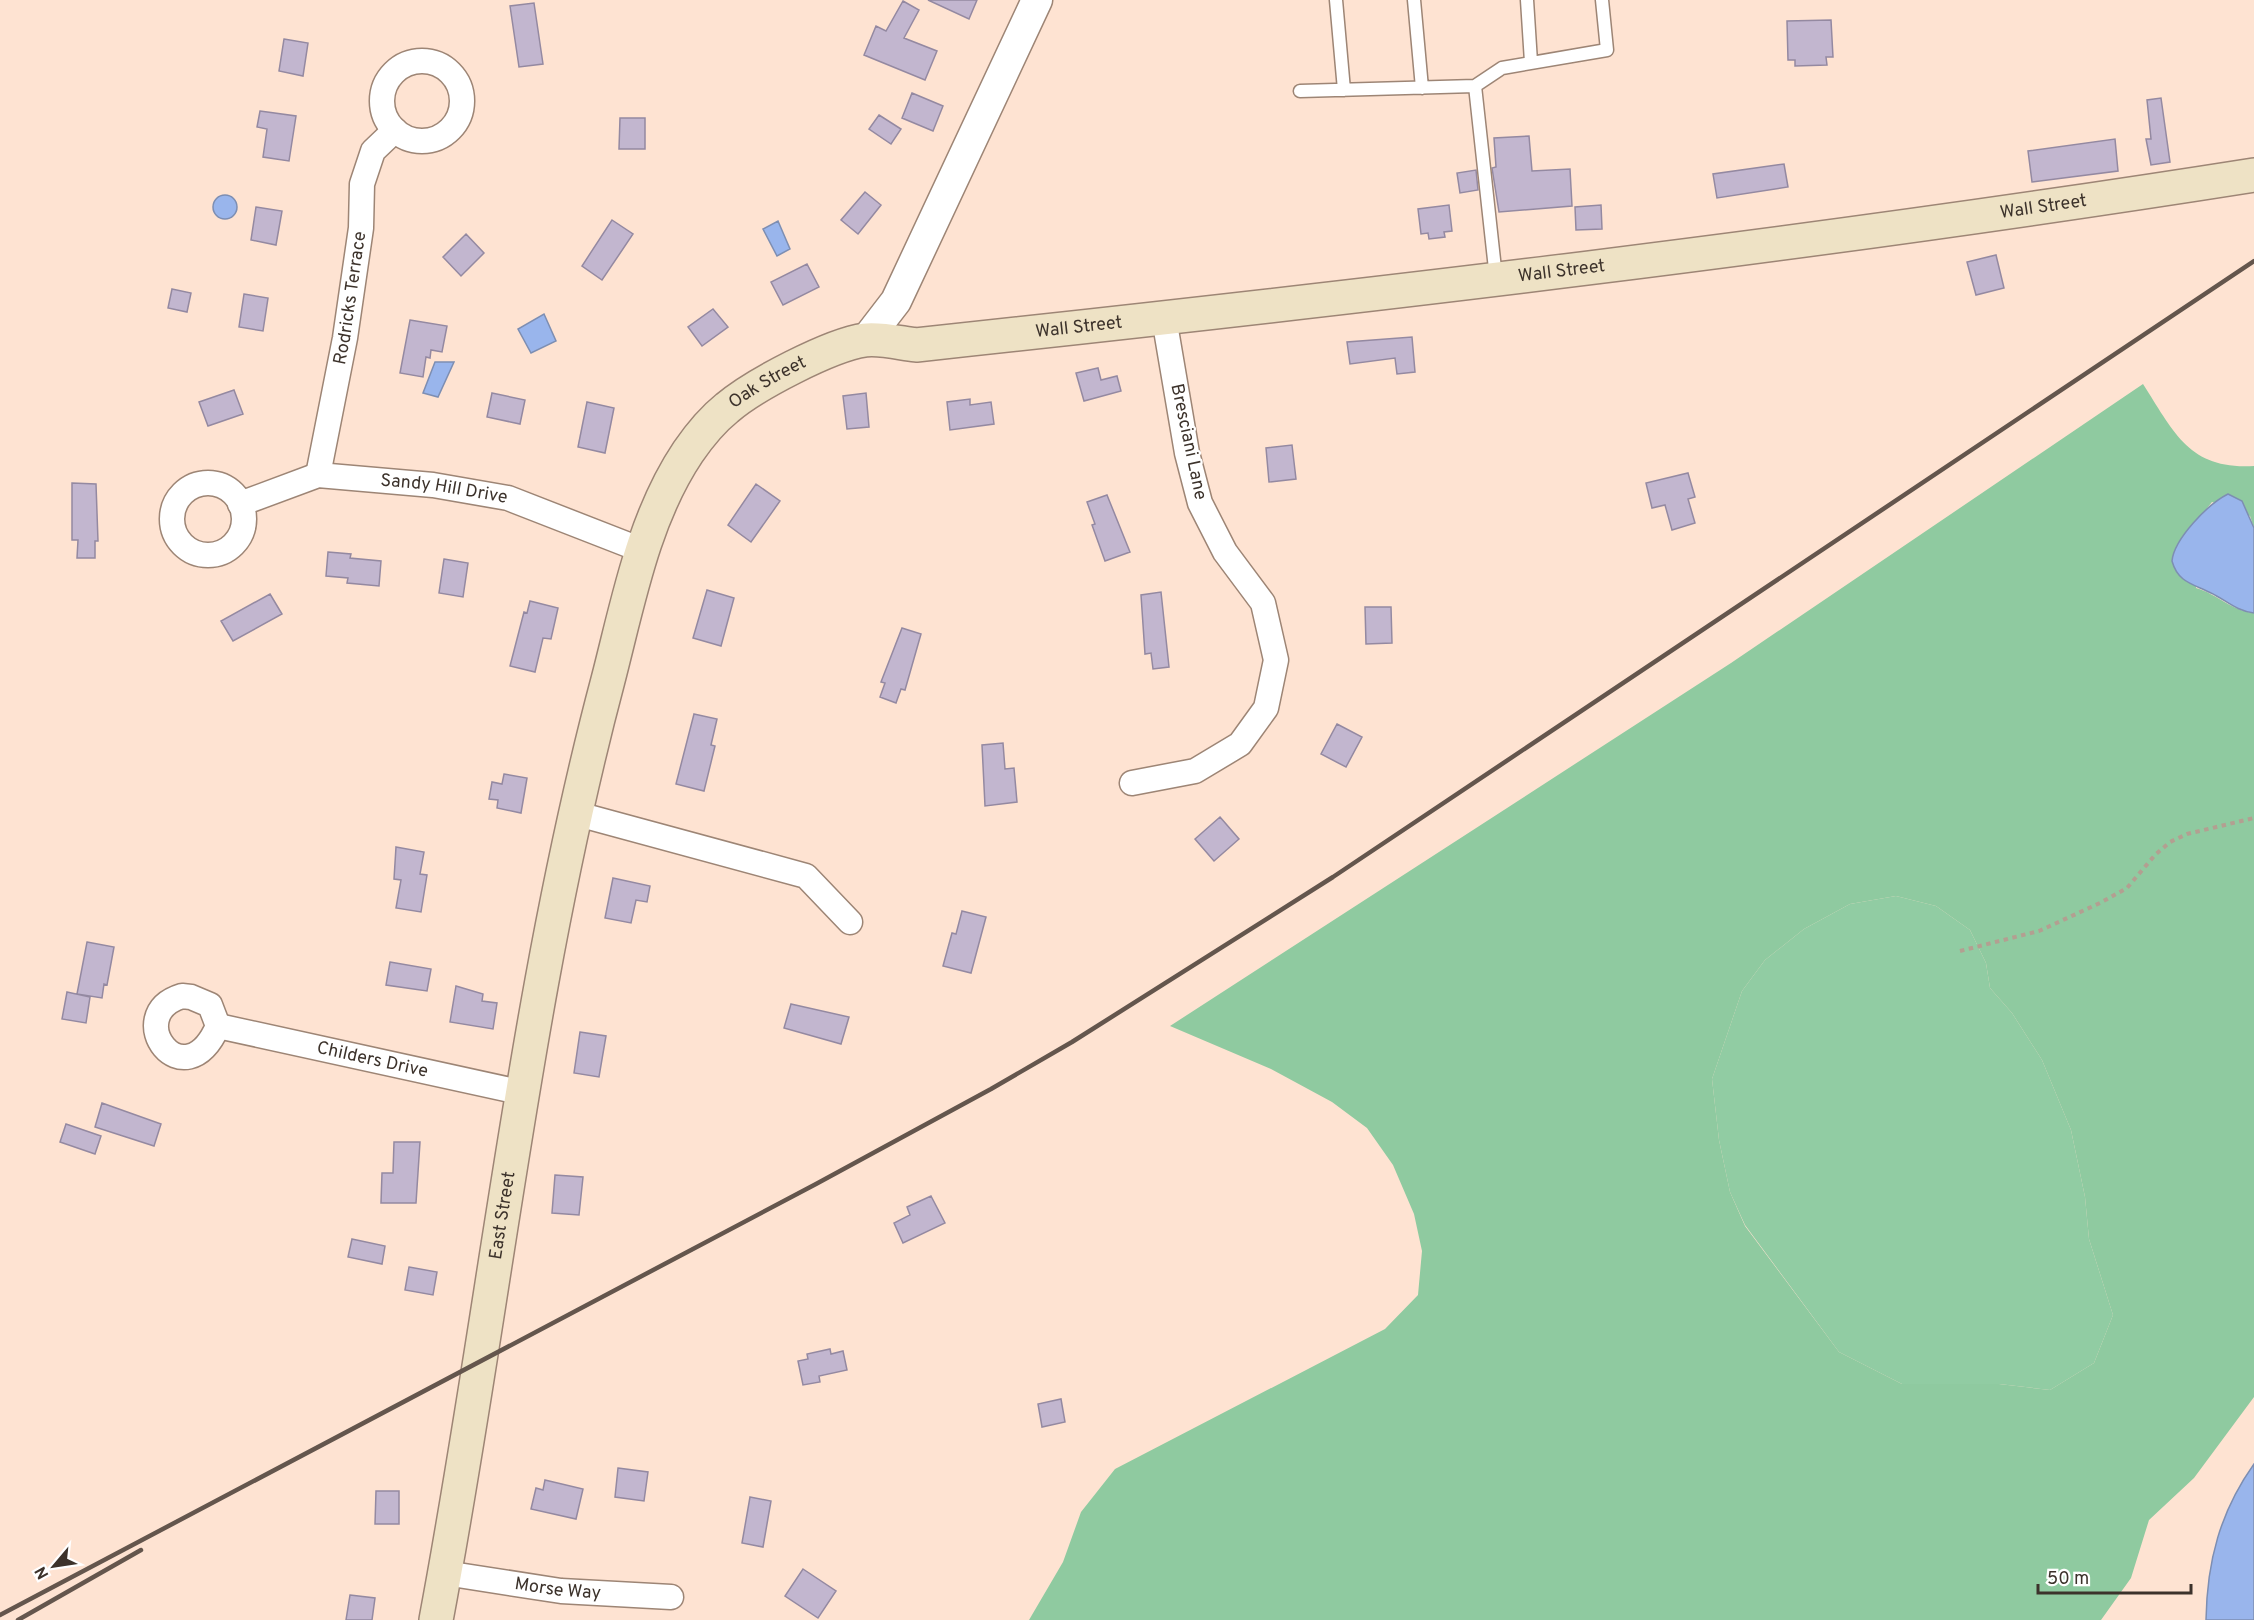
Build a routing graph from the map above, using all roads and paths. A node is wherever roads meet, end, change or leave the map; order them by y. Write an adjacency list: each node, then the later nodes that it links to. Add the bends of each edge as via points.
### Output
1 (1037, 0): 15 (street, via 896,301)
2 (1336, 0): 9 (lane)
3 (1414, 0): 8 (lane)
4 (1527, 0): 6 (lane)
5 (1602, 0): 6 (lane, via 1607,50)
6 (1531, 62): 7 (lane, via 1503,68)
7 (1475, 86): 8 (lane); 13 (lane)
8 (1422, 88): 9 (lane)
9 (1344, 90): 10 (lane)
10 (1300, 91)
11 (395, 130): 16 (street, Rodricks Terrace, via 373,151 362,184 361,228 346,329)
12 (2254, 175): 13 (main road, Wall Street, via 1747,249)
13 (1497, 279): 14 (main road, Wall Street)
14 (1164, 318): 15 (main road, Wall Street, via 916,345); 19 (street, Bresciani Lane, via 1187,453 1200,503 1225,552 1263,603 1276,660 1266,708 1240,744 1195,771)
15 (866, 340): 18 (main road, Oak Street, via 819,357 749,392 725,409 706,428 675,473)
16 (318, 476): 17 (street, Sandy Hill Drive); 18 (street, Sandy Hill Drive, via 350,476 484,492)
17 (240, 504)
18 (644, 551): 20 (main road, Oak Street)
19 (1132, 783)
20 (574, 813): 22 (street, via 806,876); 25 (main road, East Street)
21 (2254, 818): 23 (path, via 2187,834 2170,842 2127,888 2100,903 2038,931)
22 (850, 922)
23 (1960, 951)
24 (219, 1026): 25 (street, Childers Drive)
25 (524, 1093): 26 (main road, East Street)
26 (445, 1573): 27 (street, Morse Way, via 561,1591); 28 (main road, East Street)
27 (671, 1597)
28 (436, 1620)

